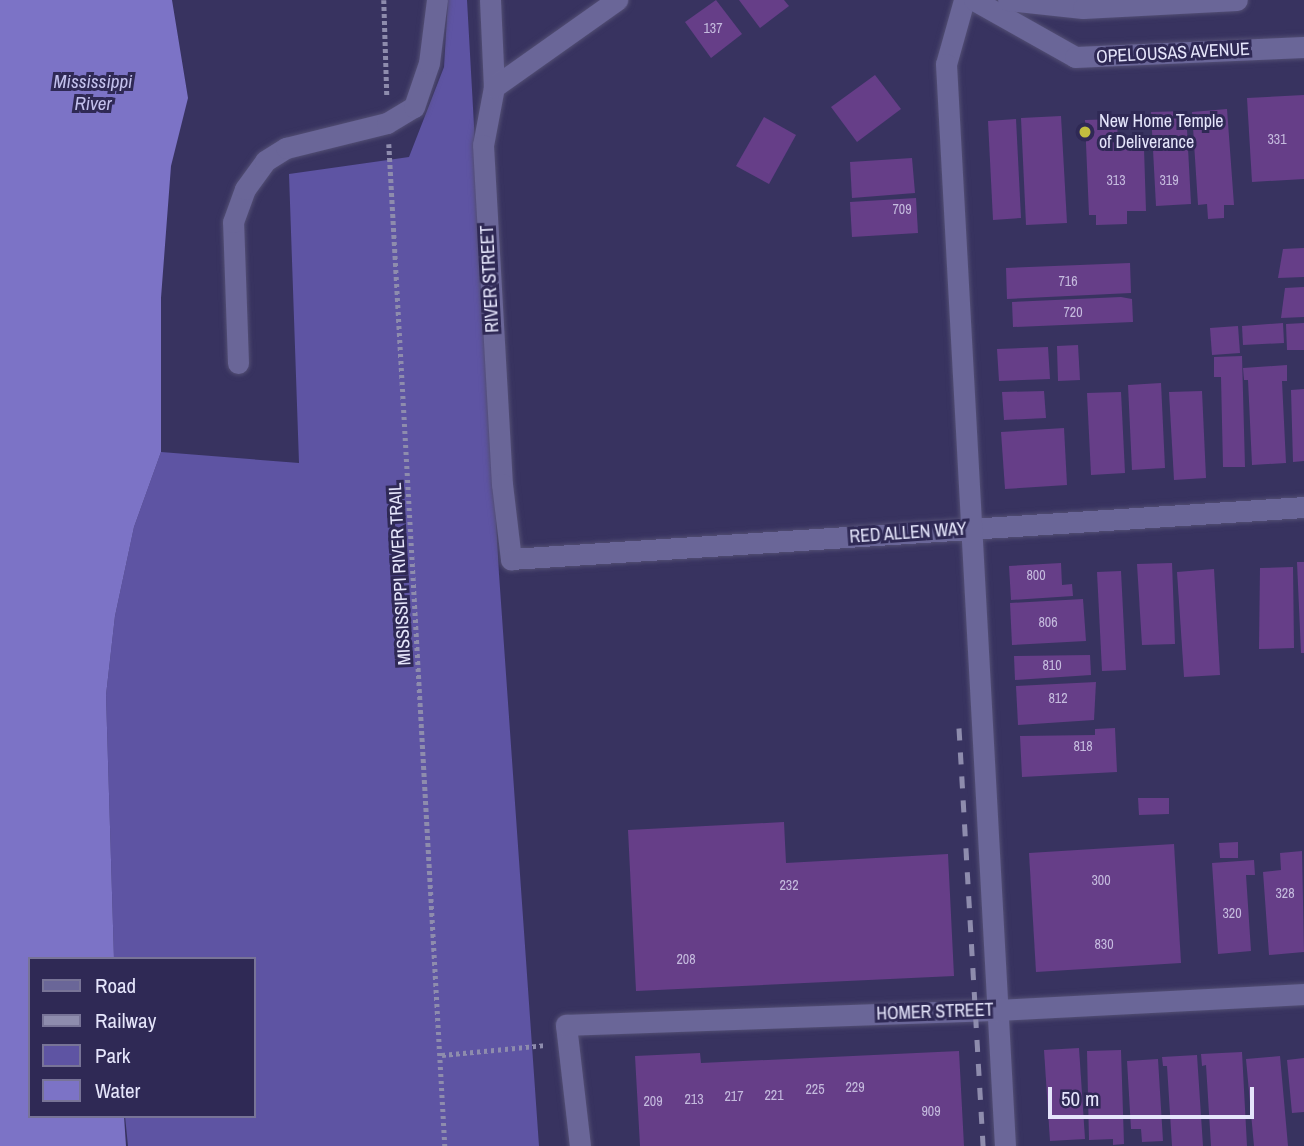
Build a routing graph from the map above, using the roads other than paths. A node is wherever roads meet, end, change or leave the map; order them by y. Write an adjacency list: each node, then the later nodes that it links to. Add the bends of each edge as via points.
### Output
1 (437, 0): 10 (street, via 423,90 408,112 387,124 286,148 265,161 245,189 233,222)
2 (490, 0): 9 (street, RIVER STREET)
3 (617, 0): 9 (street)
4 (964, 0): 12 (street, via 946,64)
5 (974, 0): 8 (street, OPELOUSAS AVENUE, via 1075,57)
6 (1007, 0): 7 (street, via 1083,8)
7 (1237, 0)
8 (1304, 47)
9 (494, 87): 13 (street, RIVER STREET, via 484,145 502,484)
10 (238, 363)
11 (1304, 507): 12 (street, RED ALLEN WAY)
12 (970, 529): 13 (street, RED ALLEN WAY); 15 (street)
13 (511, 559)
14 (1304, 994): 15 (street, HOMER STREET)
15 (998, 1010): 16 (street, HOMER STREET, via 566,1025); 17 (street)
16 (580, 1146)
17 (1005, 1146)

